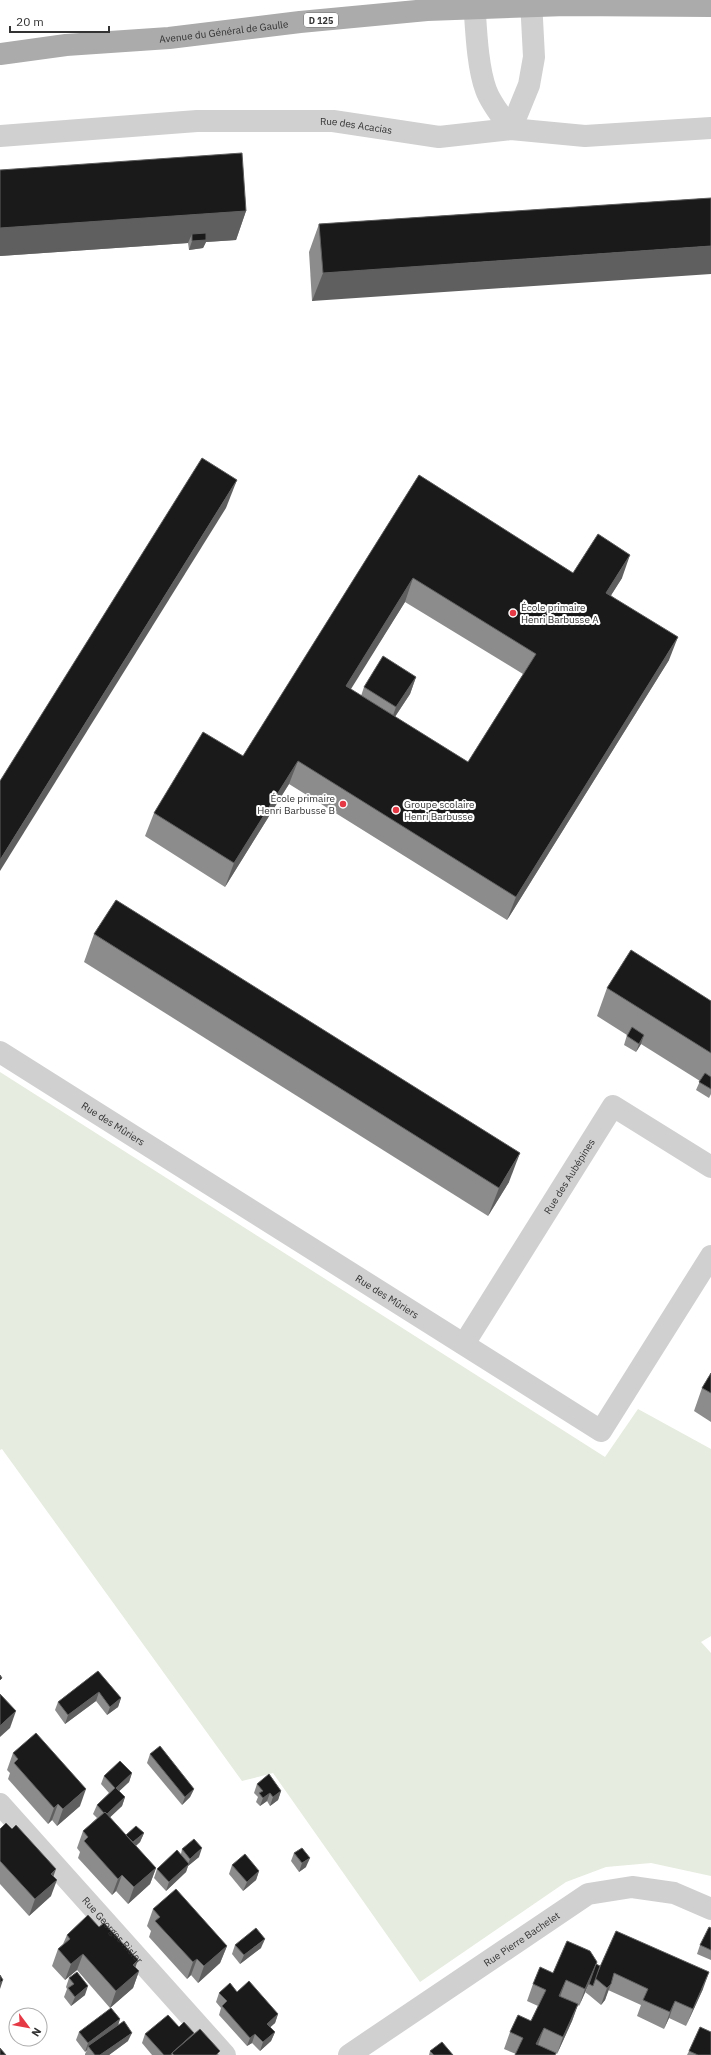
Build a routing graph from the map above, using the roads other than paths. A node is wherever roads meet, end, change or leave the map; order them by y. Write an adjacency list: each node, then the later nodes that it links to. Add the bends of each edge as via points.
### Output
1 (521, 3): 2 (main road, Avenue du Général de Gaulle / D 125); 3 (main road, Avenue du Général de Gaulle / D 125); 5 (street, via 493,17 487,28); 7 (street, via 534,57 528,85)
2 (474, 4): 4 (main road, Avenue du Général de Gaulle / D 125, via 169,38 66,44); 5 (street)
3 (711, 6)
4 (0, 54)
5 (480, 57): 7 (street, via 486,89)
6 (711, 128): 7 (street, Rue des Acacias, via 585,136)
7 (511, 129): 8 (street, Rue des Acacias, via 439,137 333,121 197,121)
8 (0, 136)
9 (0, 1052): 12 (street, Rue des Mûriers)
10 (711, 1167): 12 (street, Rue des Aubépines, via 613,1106)
11 (711, 1256): 12 (street, Rue des Mûriers, via 601,1431)
12 (464, 1344)
13 (0, 1804): 15 (street, Rue Georges Risler)
14 (711, 1909): 16 (street, Rue Pierre Bachelet, via 674,1893 632,1887 588,1894)
15 (225, 2055)
16 (349, 2055)

